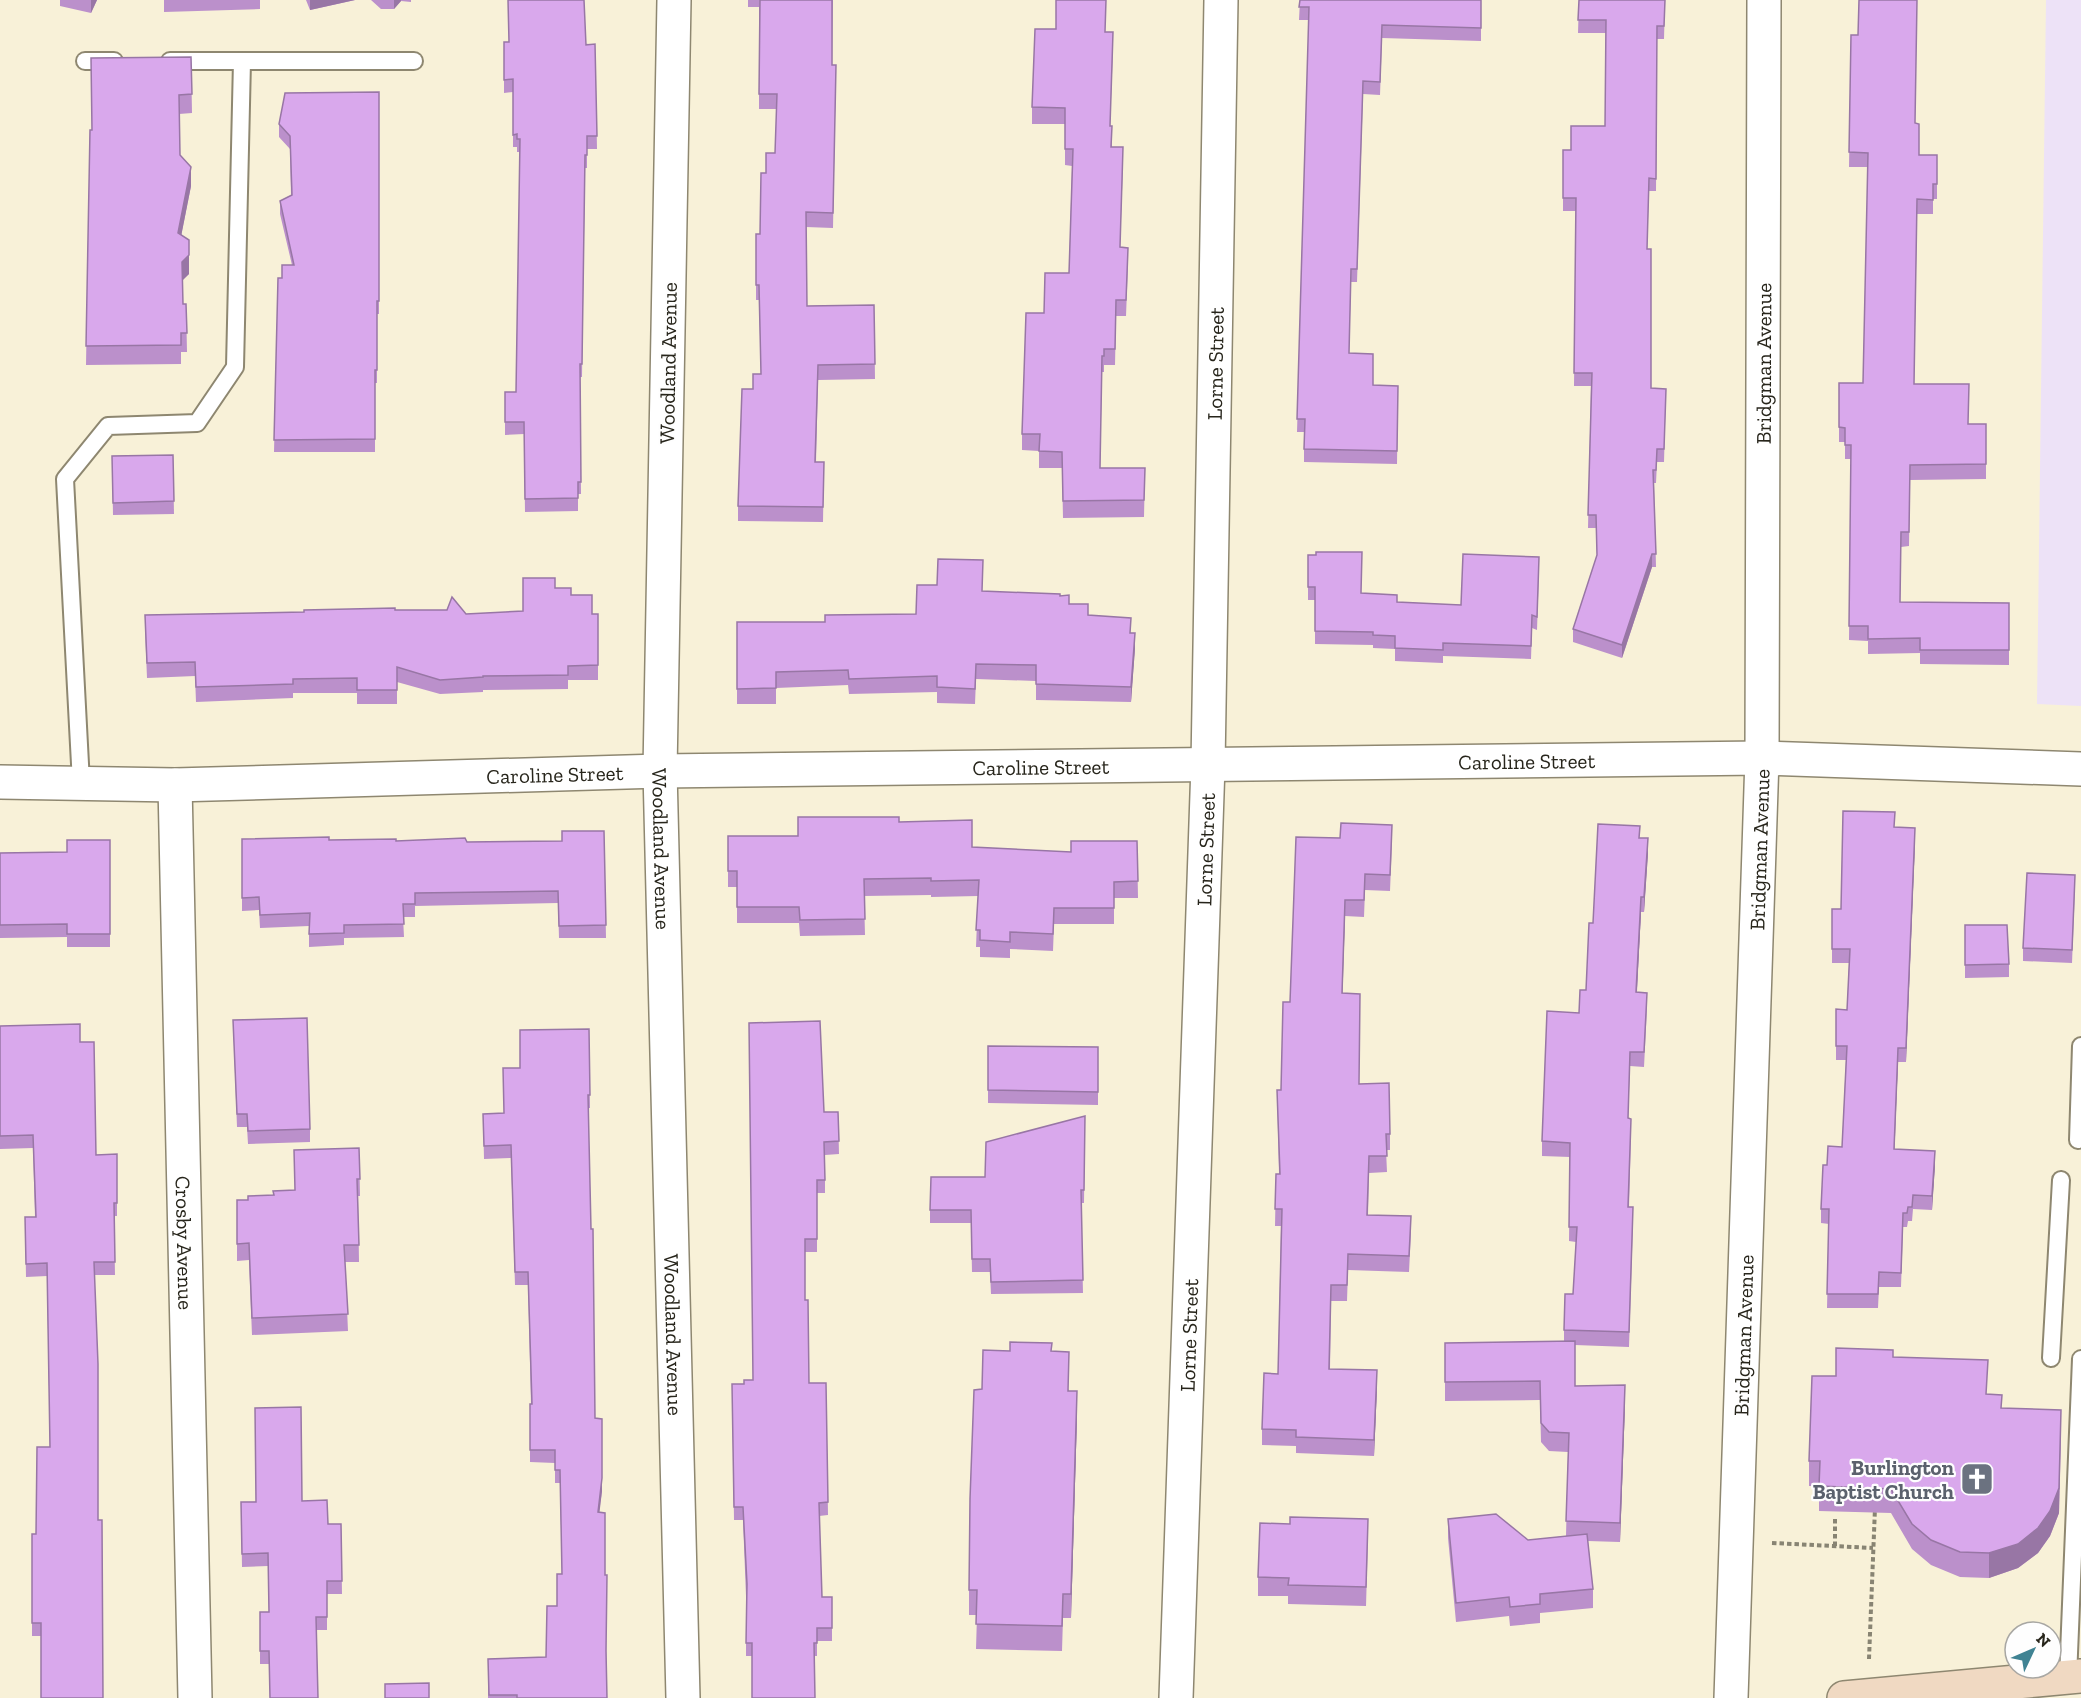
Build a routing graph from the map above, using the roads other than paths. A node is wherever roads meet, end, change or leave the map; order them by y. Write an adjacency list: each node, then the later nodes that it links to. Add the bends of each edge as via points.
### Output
1 (674, 0): 12 (street, Woodland Avenue)
2 (1221, 0): 10 (street, Lorne Street)
3 (1764, 0): 9 (street, Bridgman Avenue)
4 (85, 61): 5 (lane)
5 (130, 61)
6 (153, 61): 7 (lane)
7 (242, 61): 8 (lane); 14 (lane, via 235,367 197,423 108,426 65,479)
8 (414, 61)
9 (1762, 759): 10 (street, Caroline Street); 11 (street, Caroline Street); 26 (street, Bridgman Avenue)
10 (1209, 765): 12 (street, Caroline Street); 25 (street, Lorne Street)
11 (2081, 770)
12 (660, 771): 15 (street, Caroline Street); 24 (street, Woodland Avenue)
13 (0, 782): 14 (street, Caroline Street)
14 (81, 783): 15 (street, Caroline Street)
15 (175, 785): 23 (street, Crosby Avenue)
16 (2081, 1046): 17 (lane)
17 (2078, 1140)
18 (2061, 1180): 19 (lane)
19 (2051, 1358)
20 (2081, 1359): 21 (lane)
21 (2075, 1677): 22 (main road)
22 (1856, 1697)
23 (195, 1698)
24 (683, 1698)
25 (1176, 1698)
26 (1731, 1698)

